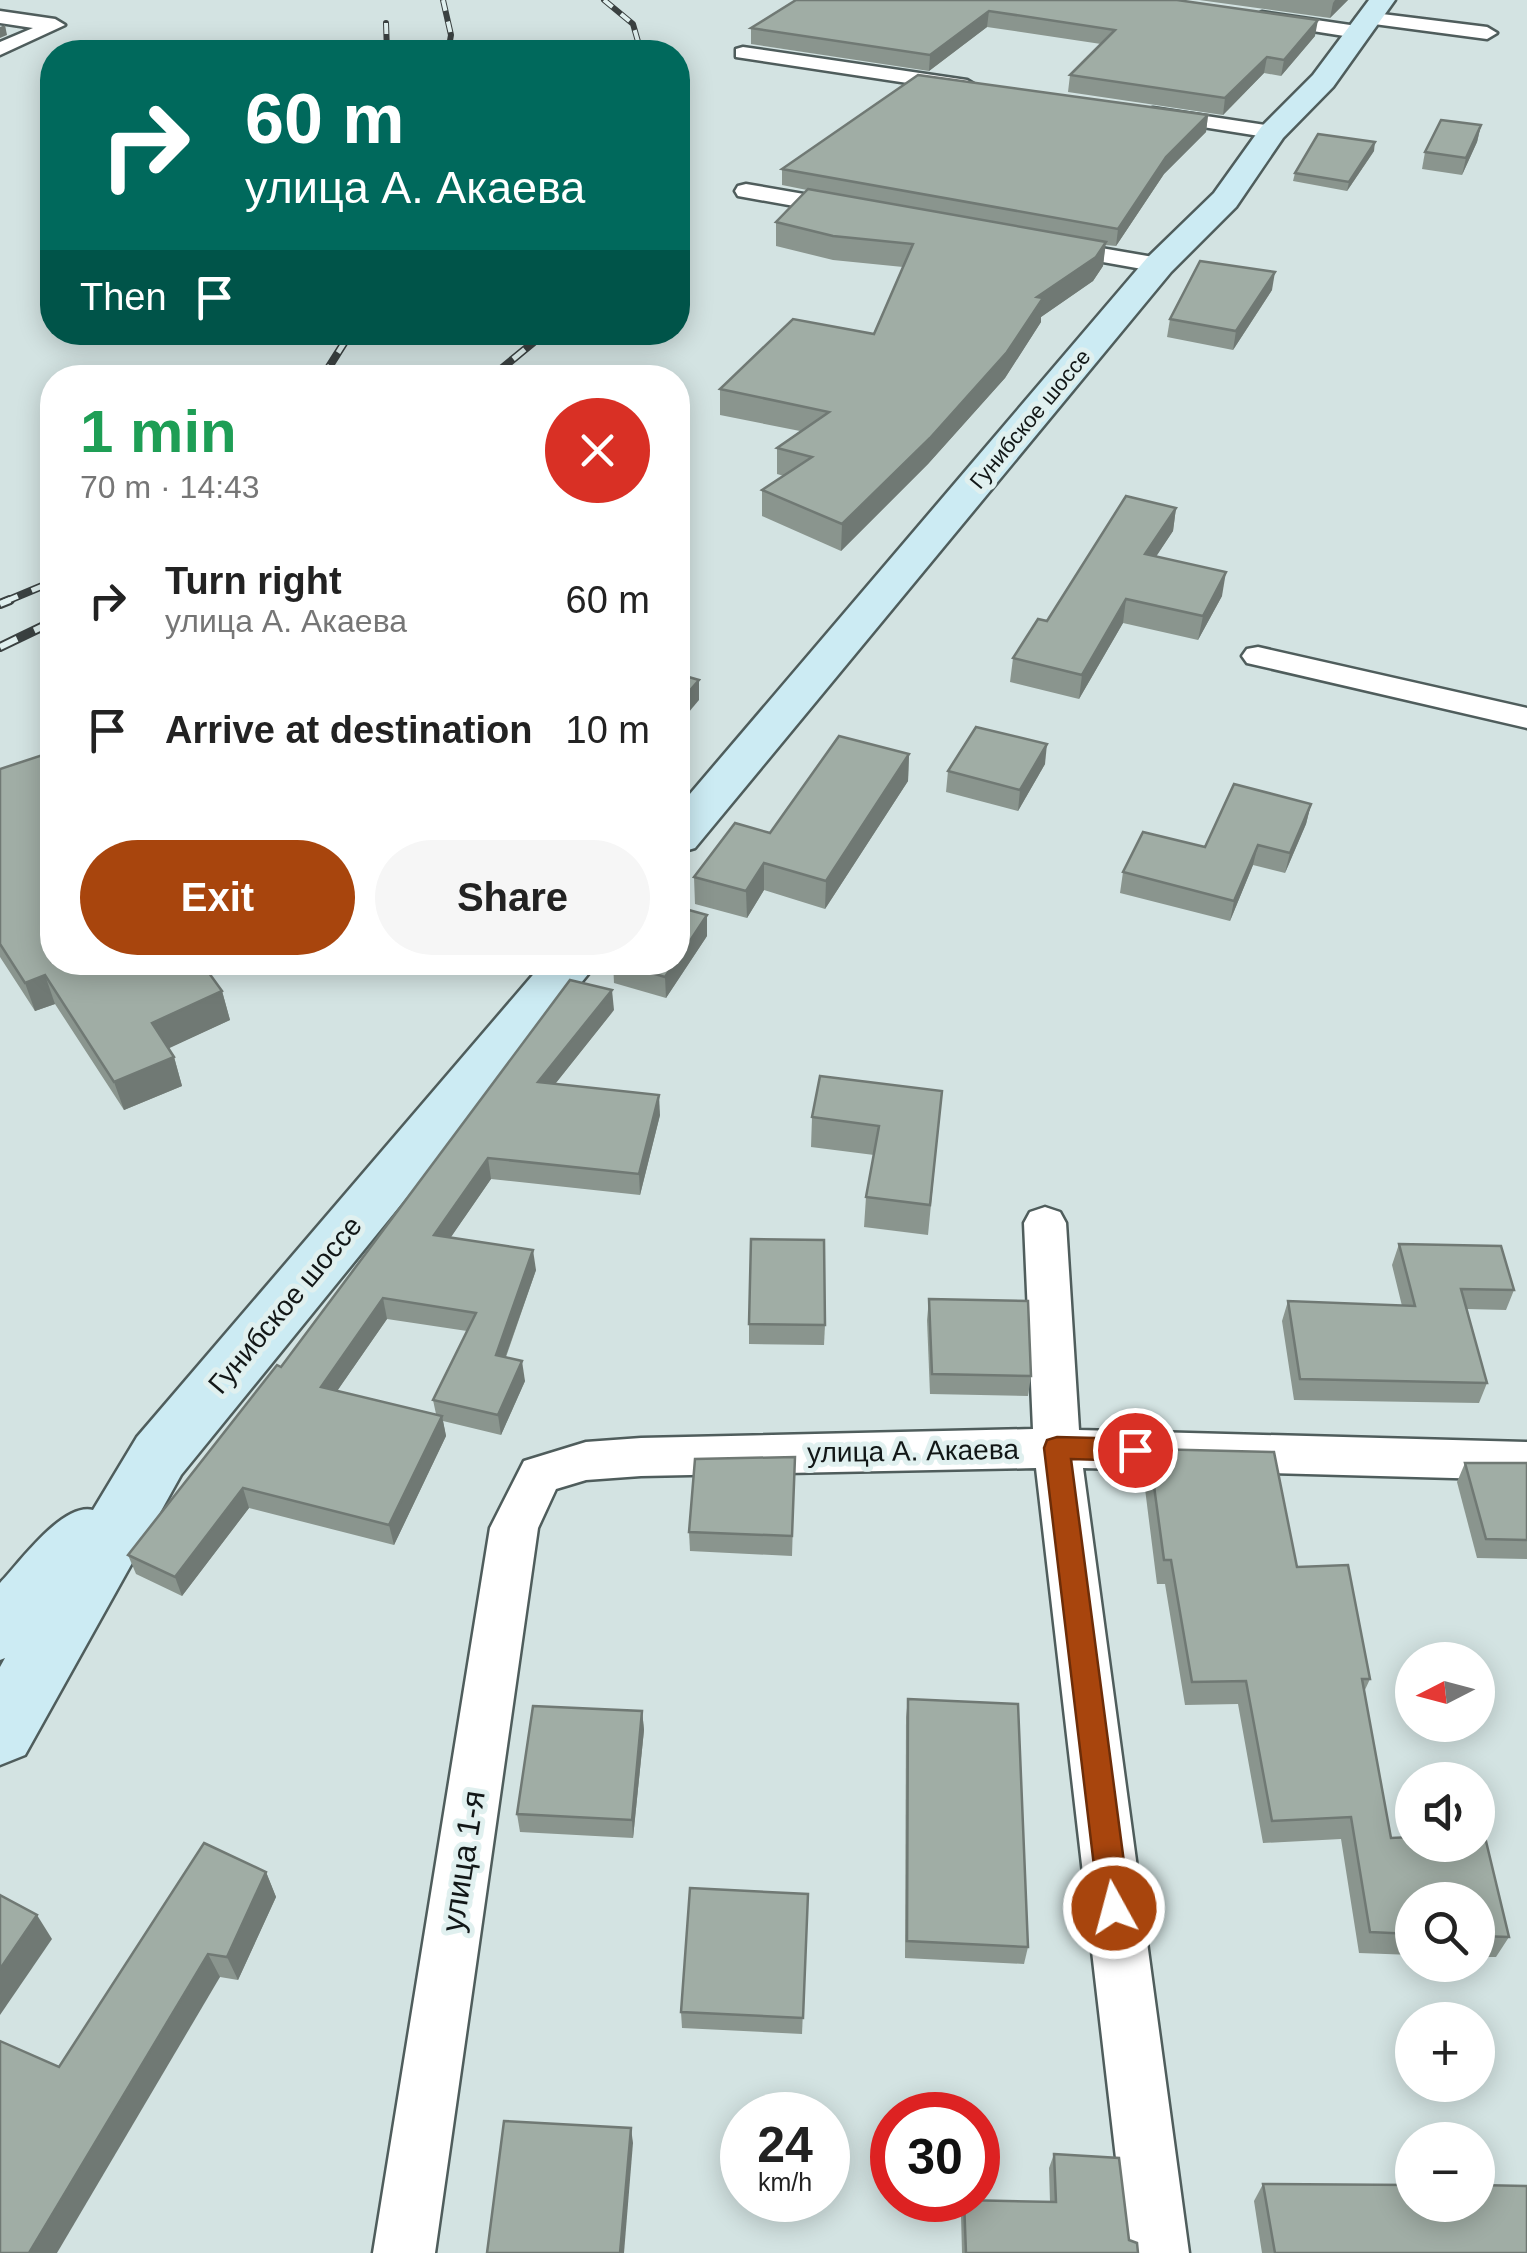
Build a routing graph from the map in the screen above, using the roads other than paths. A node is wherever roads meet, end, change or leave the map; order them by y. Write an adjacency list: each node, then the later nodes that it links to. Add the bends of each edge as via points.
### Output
1 (1245, 16): 3 (street)
2 (0, 17): 5 (street, via 55,25)
3 (1368, 17): 4 (street); 9 (main road, Гунибское шоссе, via 1323,81)
4 (1486, 33)
5 (0, 49)
6 (743, 54): 7 (street)
7 (998, 91)
8 (1135, 111): 9 (street)
9 (1272, 132): 13 (main road, Гунибское шоссе, via 1225,200)
10 (746, 190): 11 (street)
11 (864, 212)
12 (1021, 240): 13 (street)
13 (1158, 265): 16 (main road, Гунибское шоссе)
14 (1258, 656): 15 (street)
15 (1527, 718)
16 (690, 824)
17 (562, 975): 22 (main road, Гунибское шоссе, via 159,1456)
18 (1044, 1223): 19 (street)
19 (1057, 1448): 20 (street, улица А. Акаева); 21 (street, улица А. Акаева, via 586,1460); 25 (street)
20 (1527, 1461)
21 (540, 1475): 24 (street, улица 1-я, via 514,1528)
22 (11, 1654): 23 (main road, Гунибское шоссе)
23 (0, 1732)
24 (404, 2253)
25 (1158, 2253)

